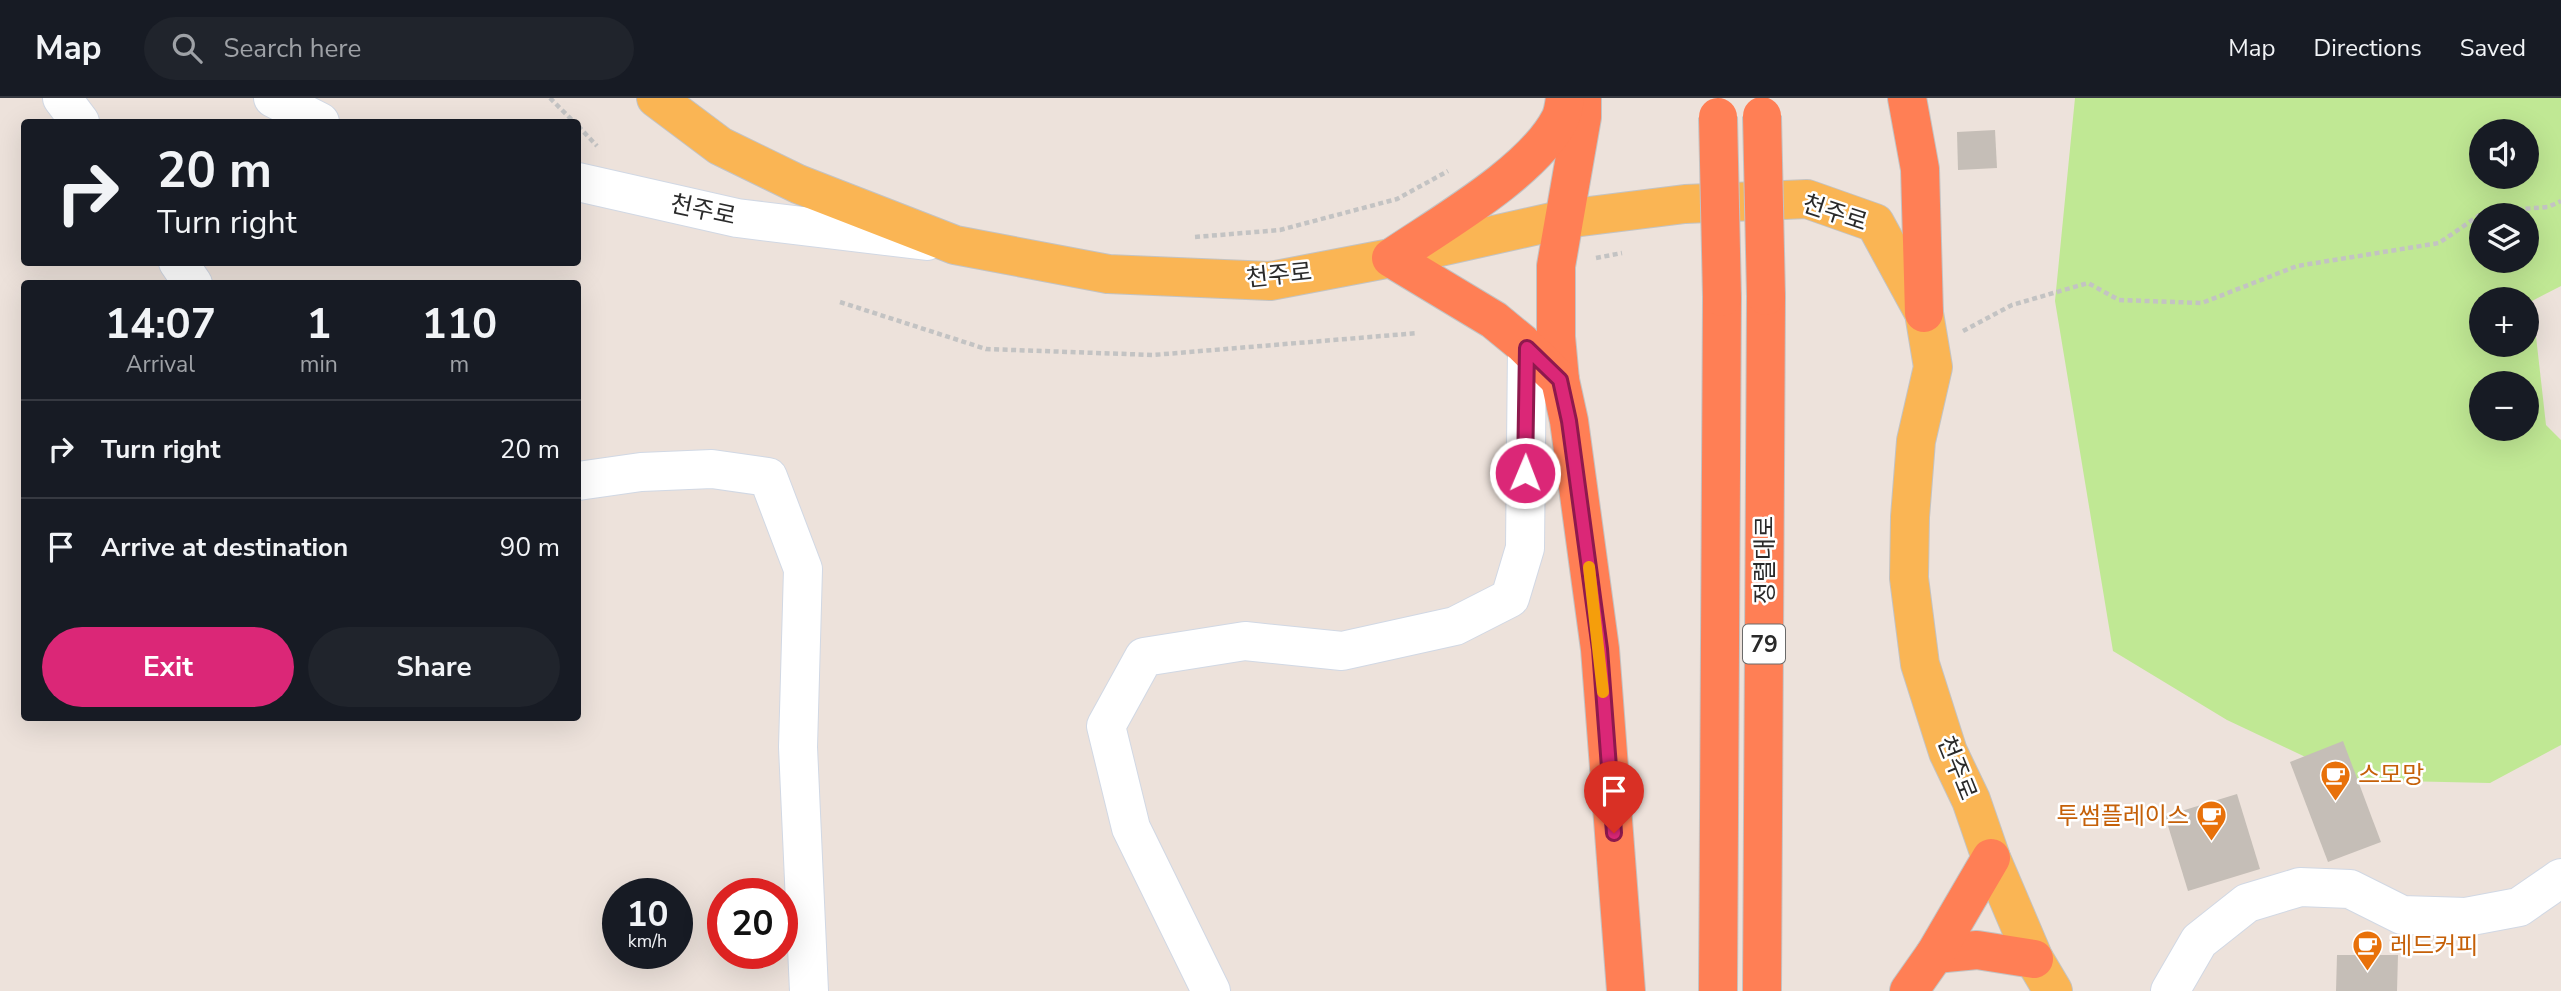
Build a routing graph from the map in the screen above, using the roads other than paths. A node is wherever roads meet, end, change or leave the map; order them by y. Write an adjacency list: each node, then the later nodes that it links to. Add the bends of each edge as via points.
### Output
1 (62, 98): 9 (street)
2 (273, 98): 10 (street)
3 (656, 98): 13 (main road, 천주로, via 720,146 798,184)
4 (1565, 98): 14 (highway, via 1560,118 1508,178)
5 (1582, 98): 12 (highway)
6 (1907, 98): 15 (highway, via 1920,169)
7 (1718, 107): 26 (highway, 정렬대로 / 79, bridge, via 1722,297)
8 (1762, 107): 27 (highway, 정렬대로 / 79, bridge, via 1766,296)
9 (78, 119)
10 (314, 119)
11 (581, 183): 13 (street, 천주로, via 737,218)
12 (1565, 219): 14 (main road, 천주로); 15 (main road, 천주로, via 1685,205 1807,199 1875,223); 17 (highway, via 1556,266)
13 (955, 245): 14 (main road, 천주로, via 1108,274 1270,281)
14 (1391, 258): 16 (highway, via 1494,320)
15 (1924, 313): 19 (main road, 천주로, via 1933,367 1916,441 1909,578 1920,664 1948,752)
16 (1527, 348): 17 (highway); 24 (street, via 1525,548 1510,598 1455,626 1342,651 1245,641 1144,657 1106,726 1131,828)
17 (1560, 380): 25 (highway, via 1600,649)
18 (581, 481): 23 (street, via 712,469 768,477 803,569 798,747)
19 (1991, 858): 21 (highway); 22 (main road, 천주로)
20 (2561, 878): 30 (street, via 2519,907 2466,917 2402,915 2350,889 2300,887 2247,902 2199,941)
21 (1935, 954): 22 (highway, via 1977,950); 28 (highway)
22 (2034, 959): 29 (main road, 천주로)
23 (809, 991)
24 (1211, 991)
25 (1626, 991)
26 (1717, 991)
27 (1762, 991)
28 (1909, 991)
29 (2053, 991)
30 (2170, 991)

